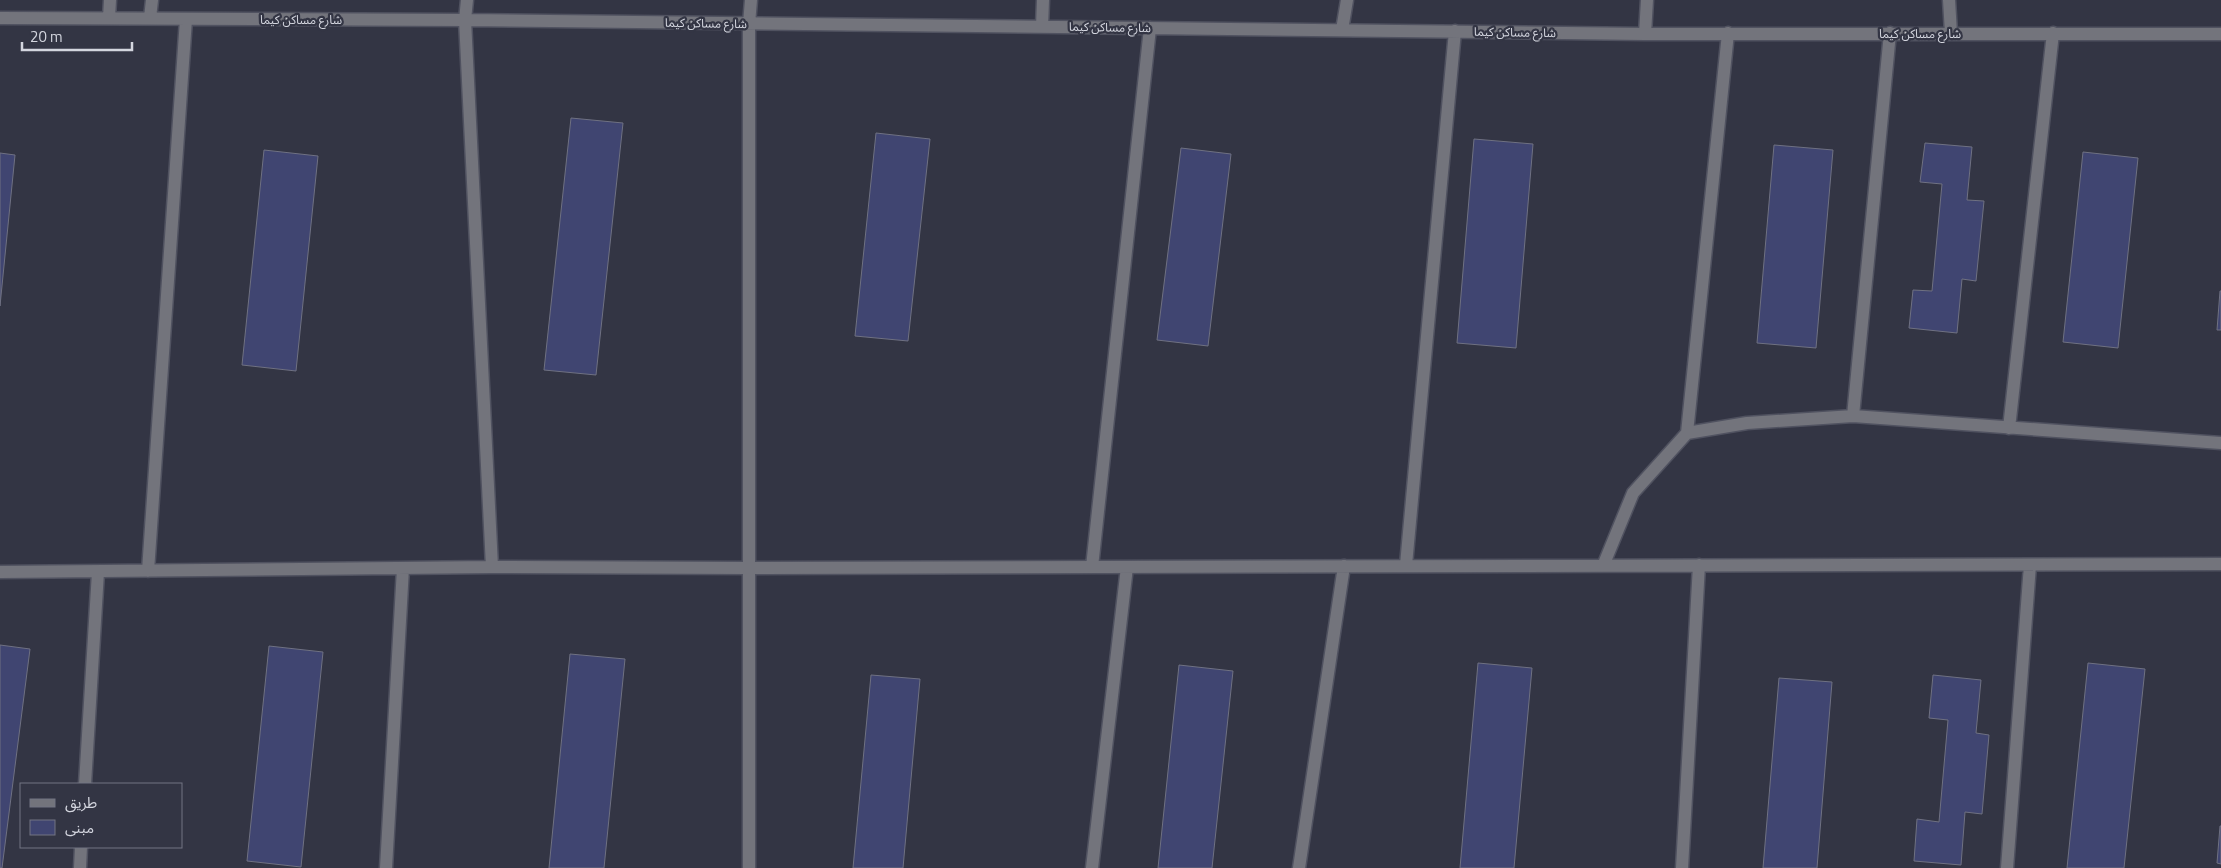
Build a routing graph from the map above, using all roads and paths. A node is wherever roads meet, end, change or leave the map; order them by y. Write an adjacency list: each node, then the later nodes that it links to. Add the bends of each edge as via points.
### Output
1 (110, 0): 10 (street)
2 (152, 0): 11 (street)
3 (467, 0): 13 (street)
4 (751, 0): 14 (street)
5 (1043, 0): 15 (street)
6 (1347, 0): 17 (street)
7 (1647, 0): 23 (street)
8 (1949, 0): 21 (street)
9 (0, 18): 10 (street, شارع مساكن كيما)
10 (108, 18): 11 (street, شارع مساكن كيما)
11 (150, 18): 12 (street, شارع مساكن كيما)
12 (186, 19): 13 (street, شارع مساكن كيما); 40 (street)
13 (465, 20): 14 (street, شارع مساكن كيما); 35 (street)
14 (749, 24): 15 (street, شارع مساكن كيما); 39 (street)
15 (1042, 27): 16 (street, شارع مساكن كيما)
16 (1150, 28): 17 (street, شارع مساكن كيما); 36 (street)
17 (1342, 30): 18 (street, شارع مساكن كيما)
18 (1455, 31): 23 (street, شارع مساكن كيما); 30 (street)
19 (1728, 33): 20 (street, شارع مساكن كيما); 23 (street, شارع مساكن كيما); 27 (street)
20 (1890, 33): 21 (street, شارع مساكن كيما); 25 (street)
21 (1952, 33): 22 (street, شارع مساكن كيما)
22 (2053, 33): 24 (street, شارع مساكن كيما); 26 (street)
23 (1645, 34)
24 (2221, 34)
25 (1853, 416): 26 (street); 27 (street, via 1747,423)
26 (2009, 428): 28 (street)
27 (1687, 433): 33 (street, via 1633,493)
28 (2221, 444)
29 (2221, 564): 31 (street)
30 (1406, 565): 32 (street); 33 (street)
31 (2030, 565): 34 (street); 51 (street)
32 (1344, 566): 37 (street); 49 (street)
33 (1603, 566): 34 (street)
34 (1699, 566): 50 (street)
35 (492, 567): 38 (street); 39 (street)
36 (1092, 567): 37 (street); 39 (street)
37 (1127, 567): 48 (street)
38 (403, 568): 40 (street); 46 (street)
39 (749, 568): 47 (street)
40 (148, 571): 42 (street)
41 (0, 572): 42 (street)
42 (98, 572): 43 (street)
43 (85, 783)
44 (81, 848): 45 (street)
45 (80, 868)
46 (386, 868)
47 (749, 868)
48 (1092, 868)
49 (1299, 868)
50 (1682, 868)
51 (2007, 868)

